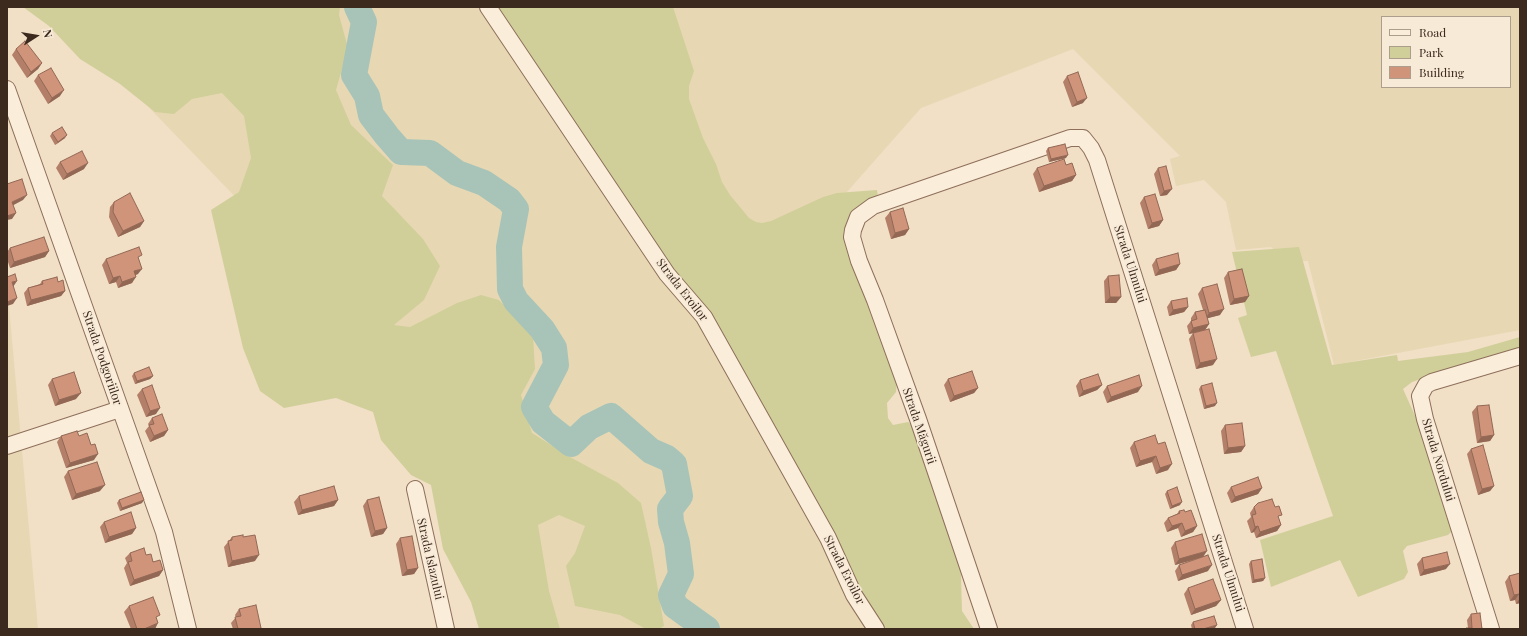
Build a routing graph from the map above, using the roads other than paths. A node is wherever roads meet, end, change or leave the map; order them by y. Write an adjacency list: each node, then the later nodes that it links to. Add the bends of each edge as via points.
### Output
1 (488, 7): 10 (street, Strada Eroilor, via 667,274 704,317 828,538 854,595)
2 (7, 89): 5 (street, Strada Podgoriilor)
3 (856, 223): 11 (street, Strada Măgurii, via 852,237 859,260 918,419); 12 (street, Strada Ulmului, via 862,212 873,206 1070,138 1083,138 1097,160)
4 (1520, 356): 13 (street, Strada Nordului, via 1432,382 1426,385 1420,396)
5 (120, 409): 6 (street); 8 (street, Strada Podgoriilor, via 164,532)
6 (7, 446)
7 (415, 489): 9 (street, Strada Islazului)
8 (188, 629)
9 (446, 629)
10 (876, 629)
11 (989, 629)
12 (1245, 629)
13 (1491, 629)

